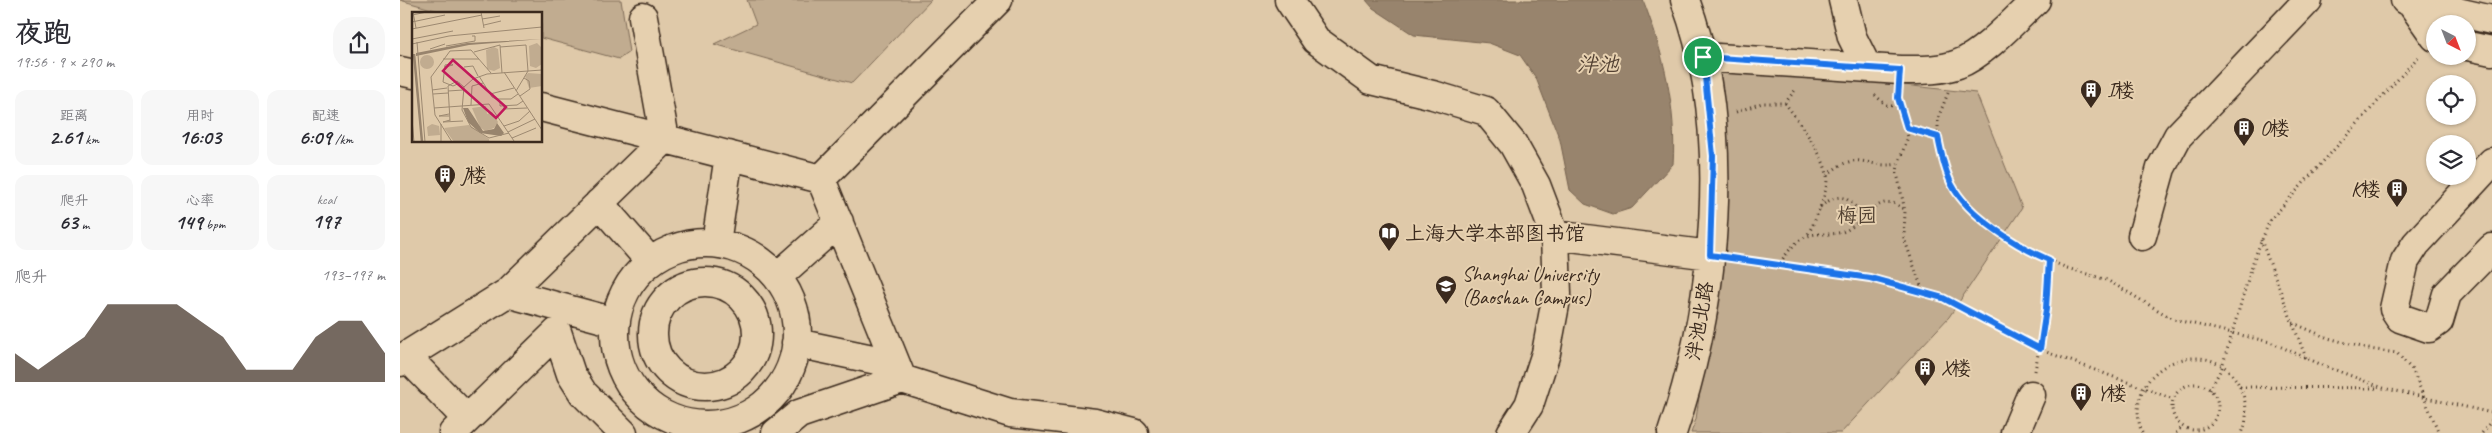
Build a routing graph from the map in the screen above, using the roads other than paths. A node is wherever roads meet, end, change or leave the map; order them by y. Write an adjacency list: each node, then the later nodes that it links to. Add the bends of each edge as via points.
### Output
1 (998, 0): 19 (street)
2 (1289, 0): 22 (street, via 1316,40 1371,80 1433,94 1486,111 1513,144 1536,185)
3 (1685, 0): 13 (street, 泮池北路)
4 (1844, 0): 14 (street, via 1852,37)
5 (2036, 0): 14 (street, via 1992,42 1959,64 1931,70)
6 (2308, 0): 23 (street, via 2178,136 2161,168)
7 (2408, 0): 9 (street); 10 (street)
8 (643, 17): 16 (street)
9 (2492, 20)
10 (2426, 40)
11 (2476, 48): 12 (street)
12 (2492, 52)
13 (1703, 57): 14 (street); 28 (street, 泮池北路, via 1711,126 1713,205)
14 (1867, 67)
15 (542, 107): 16 (street)
16 (664, 139): 17 (street); 20 (street)
17 (728, 155): 19 (street); 24 (street)
18 (2492, 162): 26 (street, via 2416,244 2405,261 2394,309 2400,318 2429,328 2439,321 2447,294)
19 (821, 179): 21 (street)
20 (599, 203): 29 (street); 34 (street)
21 (839, 222): 30 (street); 44 (street)
22 (1555, 235): 28 (street); 60 (street, via 1557,294 1546,353 1529,405)
23 (2142, 236)
24 (716, 243): 25 (street); 27 (street)
25 (686, 245): 29 (street); 31 (street)
26 (2492, 248)
27 (749, 253): 30 (street); 32 (street)
28 (1710, 255): 61 (street, 泮池北路, via 1694,358)
29 (650, 261): 33 (street)
30 (777, 277): 36 (street, via 786,289)
31 (695, 283): 32 (street, via 713,282); 35 (street, via 672,294)
32 (730, 288): 37 (street, via 749,306)
33 (625, 291): 35 (street); 38 (street)
34 (507, 293): 38 (street); 42 (street)
35 (660, 310): 40 (street, via 653,333)
36 (794, 312): 37 (street); 39 (street)
37 (755, 321): 41 (street, via 756,341)
38 (615, 322): 43 (street, via 614,342)
39 (796, 343): 44 (street); 45 (street)
40 (655, 348): 43 (street); 46 (street, via 671,373)
41 (750, 358): 45 (street); 47 (street, via 739,373)
42 (403, 359): 55 (street)
43 (618, 360): 48 (street)
44 (899, 371): 53 (street); 58 (street, via 799,414)
45 (786, 376): 50 (street)
46 (683, 381): 47 (street, via 697,385); 51 (street)
47 (719, 383): 52 (street)
48 (634, 390): 51 (street, via 648,406); 54 (street)
49 (2031, 395): 62 (street)
50 (762, 405): 52 (street); 58 (street)
51 (661, 413): 57 (street)
52 (729, 422): 57 (street)
53 (1006, 423): 56 (street)
54 (614, 425): 55 (street, via 584,393 572,374 557,332)
55 (460, 426)
56 (1099, 428): 59 (street)
57 (692, 429)
58 (779, 431)
59 (1134, 433)
60 (1511, 433)
61 (1672, 433)
62 (2015, 433)

